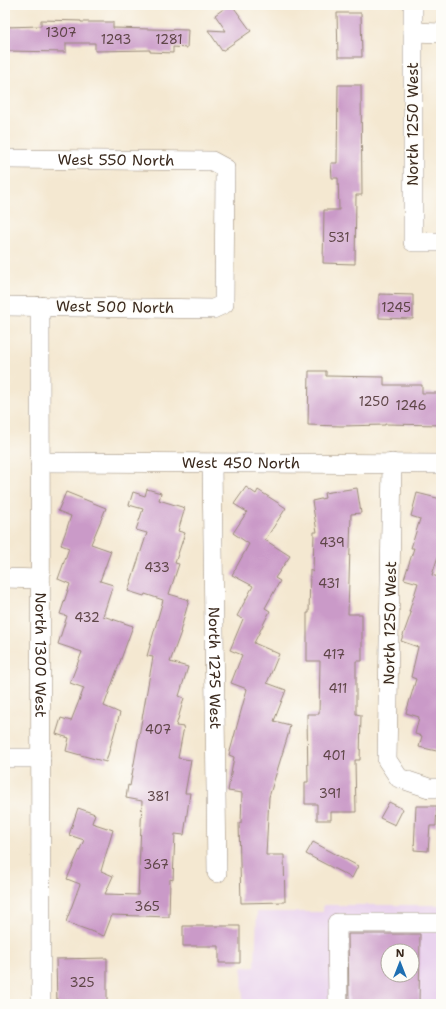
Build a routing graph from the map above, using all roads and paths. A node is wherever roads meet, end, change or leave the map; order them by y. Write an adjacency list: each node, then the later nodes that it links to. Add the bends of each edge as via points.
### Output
1 (413, 5): 2 (street, North 1250 West)
2 (413, 32): 3 (street); 5 (street, North 1250 West, via 413,242)
3 (441, 33)
4 (5, 158): 6 (street, West 550 North, via 212,161 225,168)
5 (441, 242)
6 (224, 304): 8 (street, West 500 North, via 213,309)
7 (5, 306): 8 (street, West 500 North)
8 (40, 306): 9 (street, North 1300 West)
9 (40, 462): 10 (street, West 450 North); 14 (street, North 1300 West)
10 (212, 463): 11 (street, West 450 North); 18 (street, North 1275 West)
11 (392, 463): 12 (street, West 450 North); 17 (street, North 1250 West, via 387,760 399,778 429,788)
12 (441, 464)
13 (5, 578): 14 (street)
14 (40, 579): 16 (street, North 1300 West)
15 (5, 758): 16 (street)
16 (41, 758): 20 (street, North 1300 West)
17 (441, 788)
18 (217, 873)
19 (441, 923): 21 (street, via 337,923)
20 (41, 1004)
21 (338, 1004)

